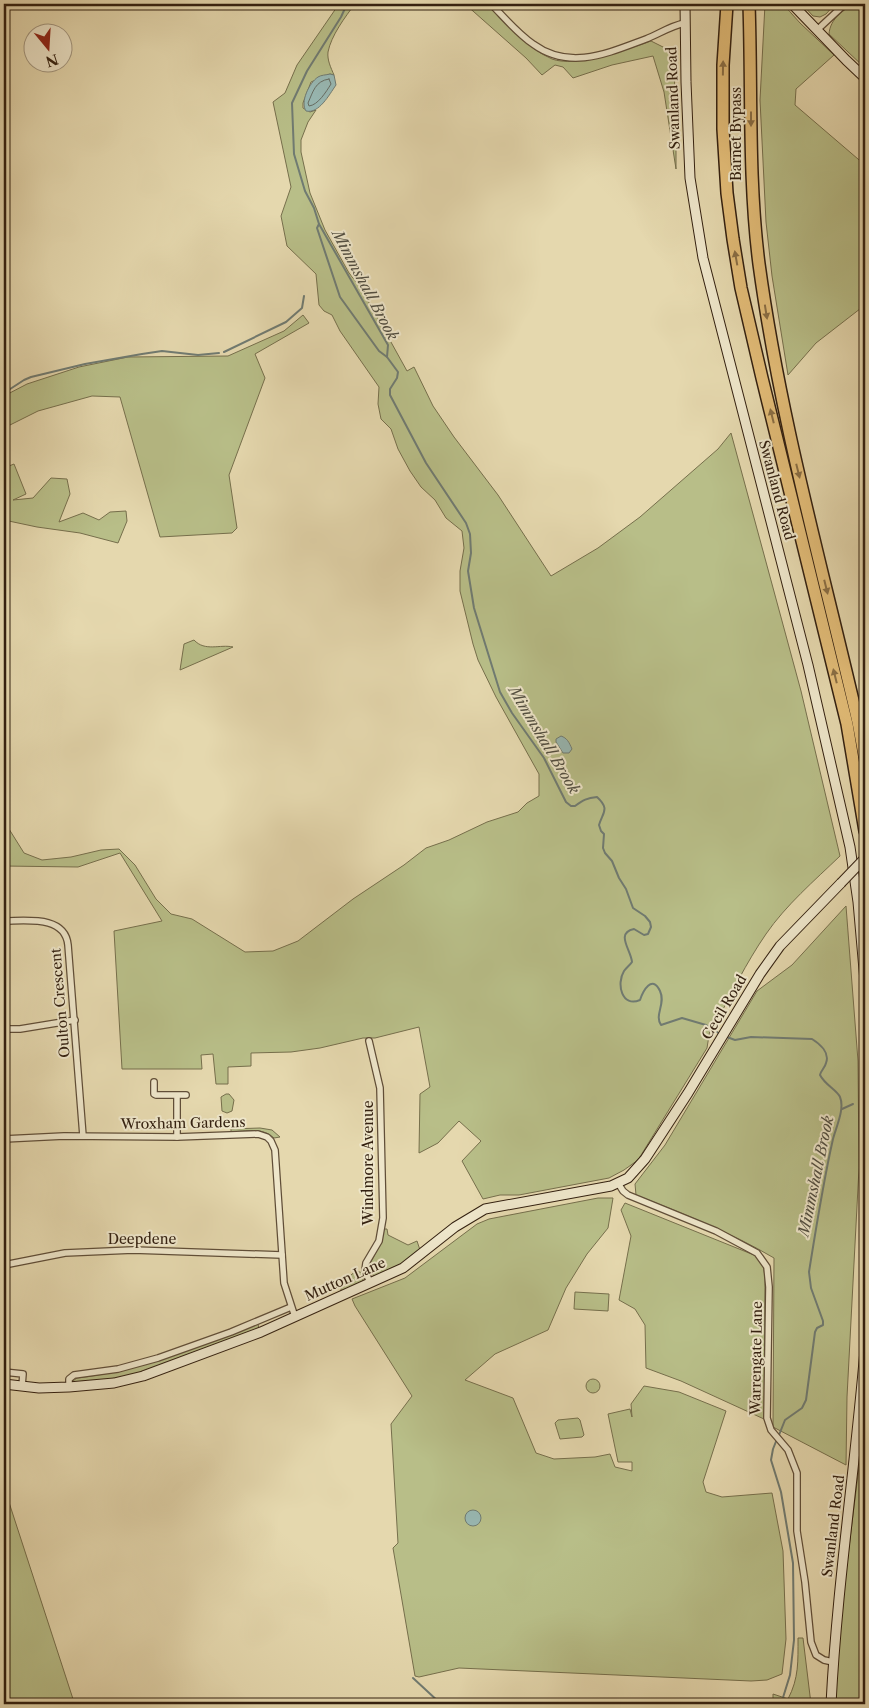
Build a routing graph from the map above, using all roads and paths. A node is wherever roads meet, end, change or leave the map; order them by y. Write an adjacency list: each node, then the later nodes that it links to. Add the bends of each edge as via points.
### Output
1 (491, 4): 8 (street, via 547,53 574,59 606,53)
2 (685, 4): 8 (street, Swanland Road)
3 (727, 4): 13 (highway, Barnet Bypass, one-way to 3, via 847,724 741,288 727,193 723,129)
4 (749, 4): 10 (highway, Barnet Bypass)
5 (755, 4): 10 (highway)
6 (792, 4): 9 (street)
7 (845, 4): 9 (street)
8 (685, 23): 16 (street, Swanland Road, via 690,178 703,258 808,665 850,847)
9 (817, 30): 11 (street)
10 (751, 52): 12 (highway, Barnet Bypass, one-way to 12, via 751,186 772,349)
11 (865, 78)
12 (865, 760)
13 (865, 831)
14 (865, 858): 26 (street, Cecil Road, bridge, via 780,946 645,1159 634,1173)
15 (4, 921): 17 (street, Oulton Crescent, via 51,923 66,935)
16 (865, 981)
17 (75, 1020): 18 (street); 23 (street, Oulton Crescent)
18 (4, 1029)
19 (369, 1040): 29 (street, Windmore Avenue, via 380,1088 383,1218 379,1241 366,1264)
20 (154, 1082): 21 (street, via 154,1094)
21 (177, 1096): 22 (street); 24 (street)
22 (186, 1096)
23 (83, 1136): 24 (street, Wroxham Gardens); 25 (street, Wroxham Gardens)
24 (177, 1136): 27 (street, Wroxham Gardens, via 258,1134 271,1141 276,1153)
25 (4, 1139)
26 (620, 1182): 29 (street, Mutton Lane, via 485,1209 455,1227 404,1268); 37 (street, Warrengate Lane, via 623,1192 628,1195 716,1231 752,1249 764,1261 770,1287 767,1418 774,1434 792,1457 797,1473 797,1531 811,1642 816,1655)
27 (282, 1255): 28 (street, Deepdene, via 133,1250 65,1253); 30 (street, Wroxham Gardens, via 284,1283)
28 (4, 1265)
29 (370, 1283): 31 (street, Mutton Lane)
30 (291, 1307): 31 (street, Wroxham Gardens); 36 (street, Mutton Lane, via 144,1362 74,1375 69,1379)
31 (295, 1317): 36 (street, Mutton Lane, via 143,1376)
32 (865, 1350): 37 (street, Swanland Road)
33 (4, 1372): 35 (street, via 23,1374)
34 (4, 1384): 35 (street, Mutton Lane)
35 (22, 1386): 36 (street, Mutton Lane)
36 (70, 1388)
37 (833, 1662): 38 (street, Swanland Road)
38 (831, 1704)

